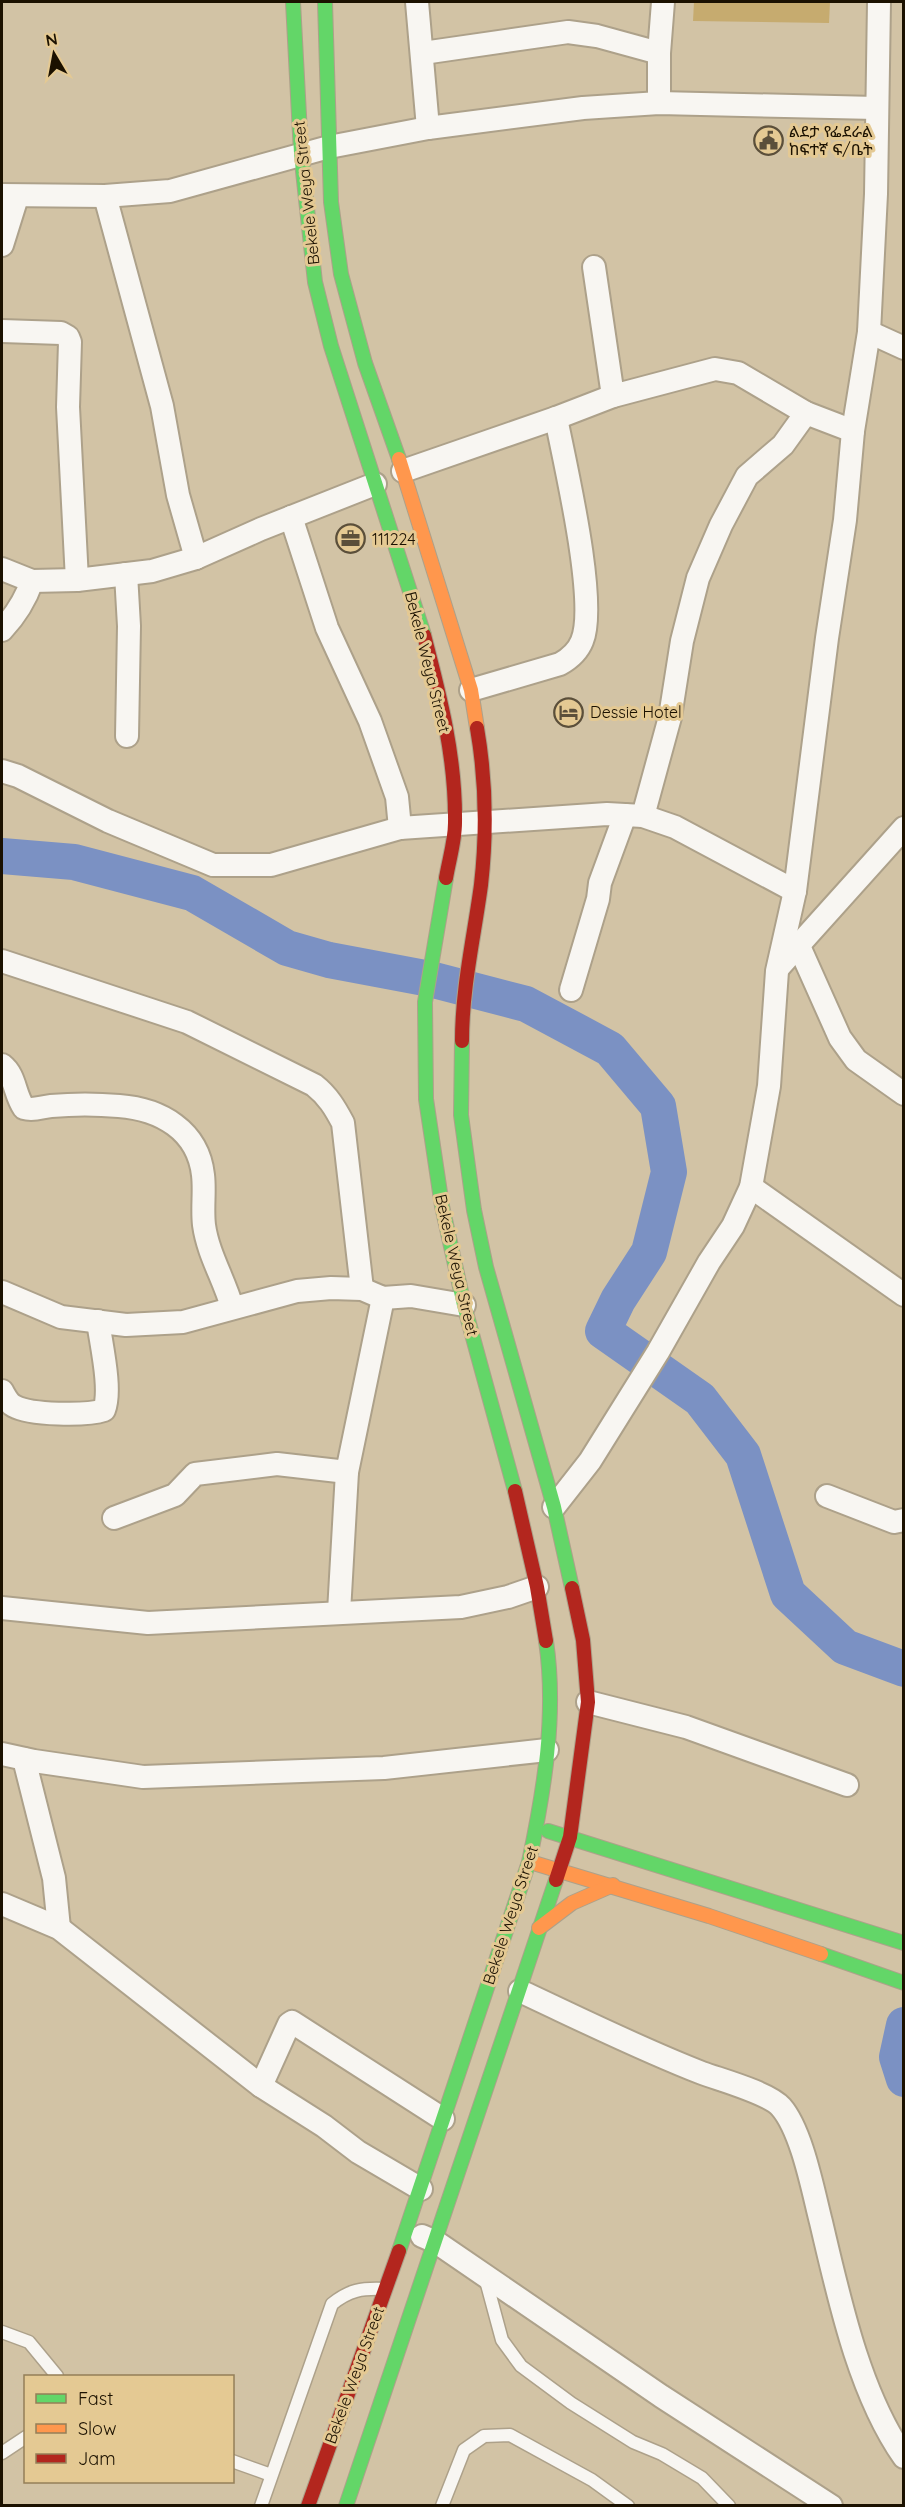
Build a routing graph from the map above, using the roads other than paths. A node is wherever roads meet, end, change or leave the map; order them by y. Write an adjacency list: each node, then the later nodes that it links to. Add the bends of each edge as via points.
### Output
1 (281, 2): 9 (main road)
2 (293, 2): 9 (main road, Bekele Weya Street)
3 (325, 2): 8 (main road)
4 (340, 2): 8 (main road)
5 (417, 2): 10 (street)
6 (663, 2): 11 (street)
7 (879, 2): 13 (street)
8 (327, 27): 15 (main road)
9 (293, 34): 16 (main road, Bekele Weya Street)
10 (423, 53): 11 (street, via 568,32); 14 (street)
11 (659, 53): 12 (street)
12 (659, 103): 13 (street); 14 (street, via 583,108)
13 (876, 108): 22 (street)
14 (428, 128): 15 (street)
15 (329, 147): 16 (street); 28 (main road, via 331,202 341,274 365,363)
16 (301, 153): 18 (street, via 170,191); 29 (main road, Bekele Weya Street, via 315,282)
17 (9, 196): 18 (street); 19 (street)
18 (105, 196): 31 (street, via 162,406 178,495)
19 (2, 245)
20 (594, 267): 24 (street)
21 (2, 331): 34 (street, via 61,333 70,342 68,407)
22 (869, 332): 23 (street); 27 (street)
23 (903, 348)
24 (613, 396): 25 (street, via 715,369 738,373); 26 (street)
25 (806, 413): 27 (street); 40 (street, via 783,445 747,476 721,525 699,578 682,641 670,717)
26 (556, 418): 28 (street); 37 (street, via 587,605 582,642 560,664)
27 (853, 431): 45 (street, via 845,520)
28 (403, 471): 37 (main road)
29 (375, 484): 30 (street); 41 (main road, Bekele Weya Street, via 441,695 450,748)
30 (291, 517): 31 (street); 43 (street, via 327,628 370,721 397,797)
31 (196, 558): 33 (street, via 152,572)
32 (2, 569): 35 (street)
33 (126, 574): 34 (street); 38 (street)
34 (77, 580): 35 (street)
35 (32, 581): 36 (street, via 20,609)
36 (2, 630)
37 (471, 690): 42 (main road, via 482,758)
38 (127, 736)
39 (2, 771): 43 (street, via 213,865 271,866)
40 (634, 815): 42 (street); 45 (street, via 675,827); 49 (street, via 600,883)
41 (455, 824): 42 (street); 43 (street); 57 (main road, Bekele Weya Street, via 425,1002 424,1068 442,1206)
42 (486, 824): 63 (main road, via 462,1006 461,1115 486,1267)
43 (400, 828)
44 (903, 828): 46 (street)
45 (795, 891): 48 (street)
46 (798, 944): 48 (street); 51 (street, via 840,1038 856,1060)
47 (2, 961): 53 (street, via 187,1022 322,1091 343,1123)
48 (777, 971): 52 (street, via 769,1086)
49 (571, 990)
50 (2, 1065): 58 (street, via 10,1073 24,1108 144,1109 170,1119 185,1134 203,1173 204,1224 210,1252)
51 (903, 1094)
52 (751, 1187): 55 (street); 63 (street, via 733,1226 591,1461)
53 (362, 1289): 56 (street); 58 (street, via 297,1291)
54 (2, 1292): 59 (street, via 61,1317)
55 (903, 1295)
56 (383, 1298): 57 (street, via 411,1296); 61 (street)
57 (464, 1305): 66 (main road, Bekele Weya Street, via 517,1497)
58 (232, 1307): 59 (street, via 183,1322)
59 (98, 1322): 60 (street, via 106,1392 104,1410 76,1414 26,1409 13,1406)
60 (2, 1391)
61 (347, 1472): 64 (street, via 277,1464 195,1474 175,1495); 68 (street)
62 (827, 1496): 65 (street, via 894,1522)
63 (554, 1507): 69 (main road, via 583,1640)
64 (114, 1518)
65 (903, 1520)
66 (537, 1587): 68 (street, via 460,1607); 70 (main road, Bekele Weya Street, via 551,1692)
67 (2, 1608): 68 (street, via 148,1623)
68 (339, 1612)
69 (588, 1702): 73 (street, via 686,1727); 74 (main road)
70 (547, 1750): 72 (street, via 384,1768 144,1777); 76 (main road, Bekele Weya Street)
71 (2, 1754): 72 (street)
72 (24, 1758): 84 (street, via 54,1878)
73 (847, 1785)
74 (577, 1795): 75 (main road); 78 (main road)
75 (589, 1812)
76 (537, 1828): 78 (main road); 80 (main road, Bekele Weya Street)
77 (606, 1835): 79 (main road)
78 (570, 1837): 79 (main road); 81 (main road)
79 (629, 1856): 86 (main road)
80 (529, 1862): 81 (main road); 90 (main road, Bekele Weya Street)
81 (560, 1870): 82 (main road); 85 (main road)
82 (613, 1886): 85 (main road, via 572,1904); 87 (main road)
83 (2, 1904): 84 (street)
84 (59, 1928): 89 (street)
85 (539, 1928): 88 (main road)
86 (903, 1943)
87 (898, 1981)
88 (520, 1991): 93 (main road); 100 (street, via 637,2046 744,2087 781,2106 796,2134 812,2184 841,2304 868,2388)
89 (261, 2086): 90 (street, via 292,2022); 91 (street)
90 (443, 2119): 91 (main road, Bekele Weya Street)
91 (421, 2189): 92 (main road, Bekele Weya Street)
92 (406, 2229): 93 (street); 95 (main road, Bekele Weya Street)
93 (436, 2242): 94 (street); 105 (main road)
94 (484, 2276): 108 (lane, via 502,2340 521,2366 633,2442 702,2478); 109 (street)
95 (385, 2289): 102 (lane, via 346,2292 332,2304); 104 (main road, Bekele Weya Street)
96 (2, 2332): 97 (lane, via 29,2342)
97 (56, 2375)
98 (24, 2438): 99 (lane)
99 (2, 2453)
100 (903, 2457)
101 (234, 2462): 102 (lane)
102 (271, 2475): 103 (lane)
103 (261, 2505)
104 (308, 2505)
105 (346, 2505)
106 (442, 2505): 107 (lane, via 465,2450 484,2436 510,2435 592,2480)
107 (628, 2505)
108 (729, 2505)
109 (831, 2505)

